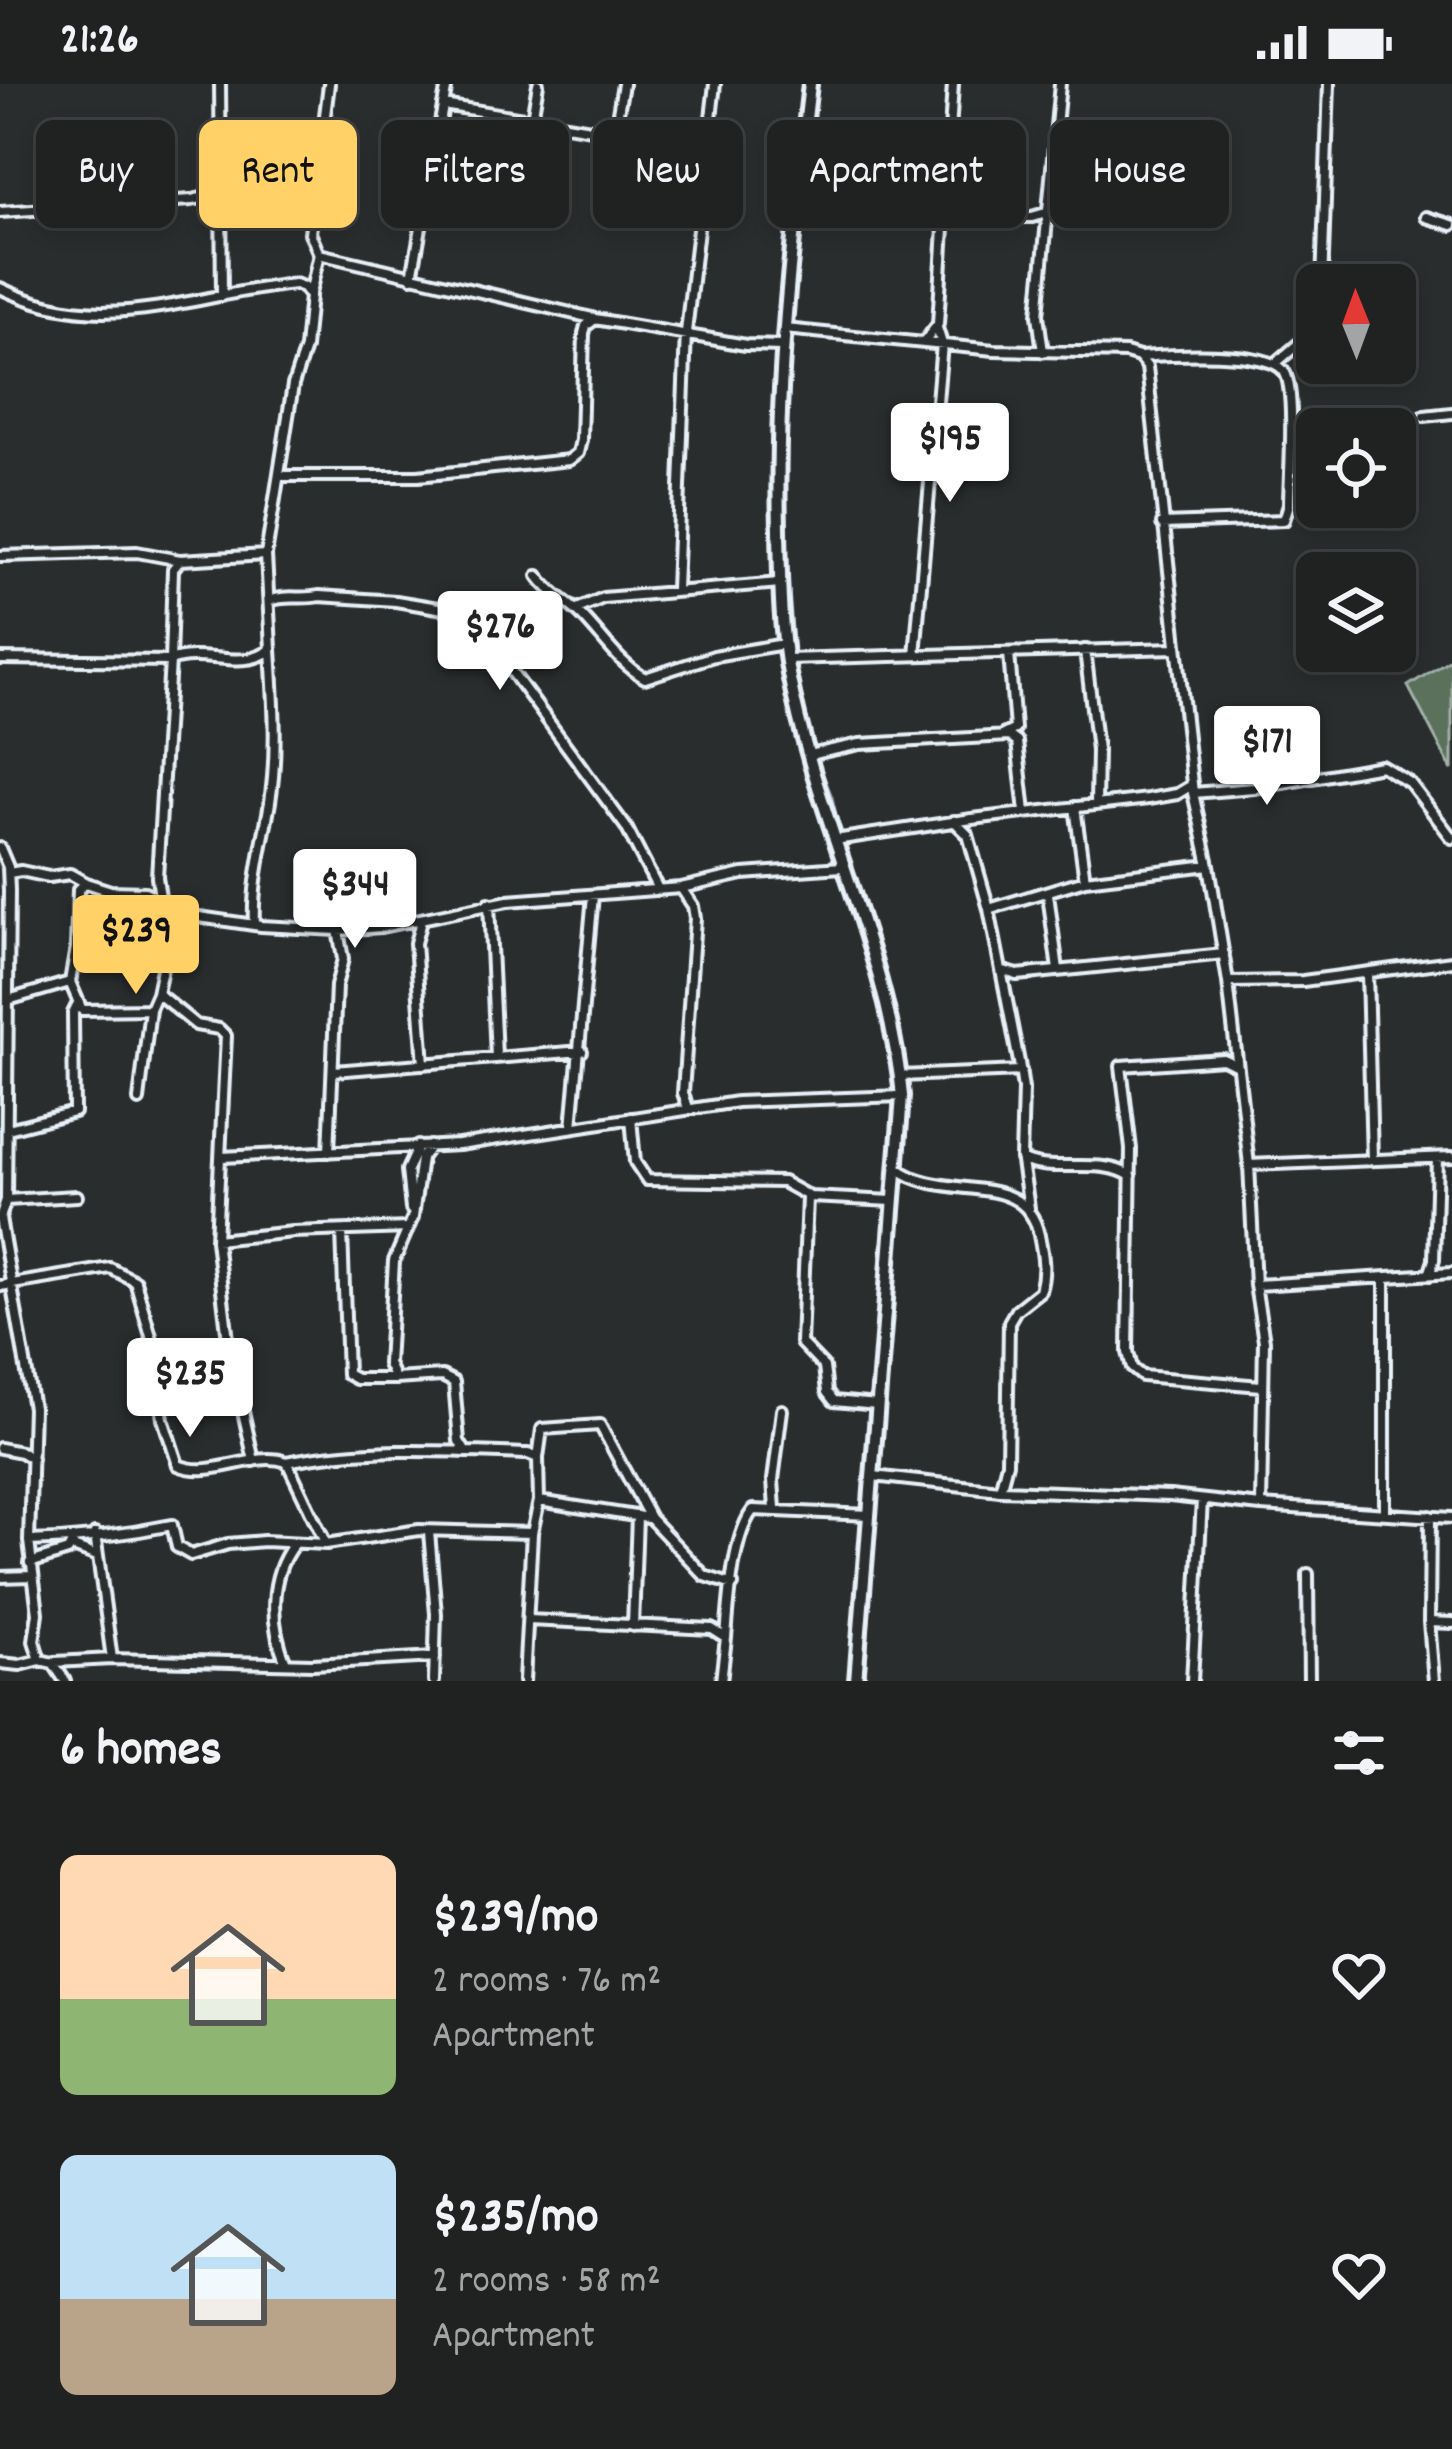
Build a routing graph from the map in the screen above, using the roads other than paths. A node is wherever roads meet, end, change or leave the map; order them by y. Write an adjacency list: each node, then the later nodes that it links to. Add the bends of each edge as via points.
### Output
1 (220, 84): 13 (street)
2 (329, 84): 30 (street, via 310,233)
3 (447, 84): 11 (street)
4 (538, 84): 12 (street)
5 (623, 84): 14 (street)
6 (715, 84): 15 (street)
7 (810, 84): 16 (main road)
8 (953, 84): 17 (street)
9 (1060, 84): 18 (street)
10 (1329, 84): 31 (street)
11 (443, 106): 12 (street); 32 (street)
12 (532, 118): 19 (street)
13 (220, 120)
14 (617, 120)
15 (711, 120)
16 (806, 120)
17 (950, 120)
18 (1057, 120)
19 (593, 130)
20 (199, 199): 21 (street)
21 (0, 212)
22 (1050, 212): 23 (street); 44 (street, via 1038,315)
23 (1026, 217)
24 (1426, 217): 25 (street)
25 (1452, 225)
26 (221, 228): 34 (street)
27 (698, 228): 39 (street)
28 (794, 228): 38 (main road)
29 (942, 228): 37 (street)
30 (319, 254): 32 (street); 35 (street)
31 (1323, 264)
32 (412, 277): 36 (street)
33 (0, 288): 34 (street, via 53,307 114,313)
34 (222, 296): 35 (street, via 295,284)
35 (310, 296): 49 (street)
36 (595, 319): 39 (street); 49 (street, via 584,334 580,440 569,460 418,476)
37 (937, 328): 40 (street); 41 (street)
38 (782, 329): 40 (street); 42 (main road)
39 (686, 332): 42 (street); 57 (street)
40 (923, 343): 41 (street)
41 (942, 344): 44 (street); 66 (street)
42 (782, 346): 55 (main road)
43 (1296, 346): 46 (street)
44 (1043, 352): 45 (street)
45 (1138, 357): 46 (street); 50 (street, via 1150,375)
46 (1276, 363): 50 (street, via 1289,390 1287,516)
47 (1452, 413): 48 (street)
48 (1424, 416)
49 (280, 476): 51 (street)
50 (1162, 524): 62 (street)
51 (266, 555): 53 (street); 56 (street)
52 (0, 556): 53 (street, via 137,552)
53 (180, 560): 69 (street, via 173,568)
54 (538, 576): 60 (street)
55 (780, 583): 57 (street); 61 (main road)
56 (268, 585): 58 (street); 59 (street)
57 (676, 590): 60 (street, via 603,598)
58 (280, 596): 59 (street); 89 (street, via 462,612 626,827)
59 (269, 601): 63 (street)
60 (575, 610): 61 (street, via 645,678)
61 (784, 644): 68 (main road)
62 (1176, 648): 64 (street); 72 (street)
63 (271, 650): 69 (street, via 255,659); 97 (street, via 276,740)
64 (1084, 650): 65 (street); 73 (street)
65 (1009, 653): 66 (street); 70 (street)
66 (915, 655): 68 (street)
67 (0, 659): 69 (street)
68 (787, 659): 71 (main road)
69 (170, 661): 85 (street)
70 (1016, 734): 71 (street); 75 (street)
71 (808, 755): 80 (main road)
72 (1192, 789): 73 (street); 79 (street, via 1253,788 1382,766 1410,784); 82 (street)
73 (1096, 805): 74 (street)
74 (1075, 807): 75 (street); 86 (street)
75 (1025, 812): 76 (street)
76 (973, 819): 77 (street); 78 (street)
77 (954, 821): 78 (street); 80 (street)
78 (968, 835): 95 (street)
79 (1452, 838)
80 (834, 841): 83 (main road)
81 (0, 848): 84 (street)
82 (1209, 866): 86 (street); 99 (street)
83 (842, 867): 88 (street); 117 (main road)
84 (9, 874): 87 (street, via 70,874); 107 (street)
85 (157, 878): 90 (street); 93 (street)
86 (1085, 880): 91 (street)
87 (86, 883): 90 (street); 104 (street, via 78,890)
88 (681, 888): 89 (street); 120 (street, via 695,918)
89 (658, 890): 92 (street)
90 (145, 892): 93 (street)
91 (1048, 894): 95 (street); 102 (street)
92 (593, 895): 94 (street); 111 (street)
93 (164, 903): 97 (street); 106 (street, via 167,944)
94 (489, 904): 96 (street); 112 (street)
95 (989, 909): 101 (street)
96 (422, 919): 98 (street); 113 (street, via 415,944)
97 (254, 926): 98 (street)
98 (338, 930): 115 (street)
99 (1223, 954): 102 (street); 105 (street)
100 (1452, 961): 103 (street)
101 (1003, 970): 102 (street); 116 (street)
102 (1058, 970)
103 (1367, 973): 105 (street); 130 (street)
104 (70, 982): 107 (street); 108 (street)
105 (1228, 982): 114 (street)
106 (157, 993): 109 (street); 127 (street, via 196,1025 225,1031)
107 (8, 1000): 110 (street)
108 (77, 1005): 109 (street); 123 (street, via 74,1112)
109 (151, 1009): 119 (street)
110 (4, 1029): 123 (street)
111 (582, 1051): 112 (street); 122 (street)
112 (496, 1057): 113 (street)
113 (424, 1064): 115 (street)
114 (1239, 1067): 132 (street); 135 (street, via 1223,1059 1121,1066)
115 (334, 1071): 126 (street)
116 (1021, 1071): 117 (street); 131 (street)
117 (900, 1076): 118 (main road)
118 (902, 1096): 120 (street); 133 (main road)
119 (139, 1100)
120 (688, 1108): 121 (street)
121 (631, 1118): 122 (street); 141 (street, via 635,1162 647,1180 783,1182 812,1197)
122 (572, 1127): 124 (street)
123 (8, 1129): 140 (street)
124 (431, 1145): 125 (street); 144 (street, via 419,1165)
125 (418, 1146): 126 (street); 144 (street, via 407,1170)
126 (329, 1152): 127 (street)
127 (222, 1156): 148 (street)
128 (1452, 1157): 129 (street)
129 (1437, 1158): 130 (street); 139 (street)
130 (1372, 1160): 132 (street)
131 (1022, 1162): 134 (street); 135 (street)
132 (1249, 1166): 153 (street)
133 (897, 1168): 136 (street, via 937,1187); 141 (main road)
134 (1023, 1174): 136 (street); 143 (street)
135 (1131, 1176): 155 (street, via 1128,1352 1136,1374)
136 (1003, 1193): 143 (street)
137 (76, 1196): 140 (street)
138 (807, 1198): 156 (street, via 801,1343 824,1367 834,1401)
139 (1437, 1199): 142 (street); 150 (street)
140 (6, 1200): 145 (street)
141 (893, 1201): 156 (main road)
142 (1450, 1206)
143 (1029, 1210): 167 (street, via 1044,1278 1009,1322)
144 (413, 1217): 146 (street)
145 (0, 1218): 152 (street)
146 (408, 1228): 147 (street); 154 (street, via 392,1270 388,1364)
147 (342, 1231): 148 (street); 154 (street, via 346,1374)
148 (216, 1240): 164 (street)
149 (1452, 1273): 150 (street)
150 (1429, 1275): 151 (street)
151 (1385, 1278): 153 (street); 172 (street)
152 (5, 1285): 159 (street, via 33,1408); 164 (street, via 110,1268 135,1281 175,1461 198,1470)
153 (1256, 1285): 155 (street)
154 (395, 1378): 161 (street, via 454,1382)
155 (1261, 1386): 170 (street)
156 (878, 1406): 166 (main road)
157 (782, 1410): 171 (street)
158 (0, 1448): 160 (street)
159 (33, 1448): 160 (street); 163 (street)
160 (21, 1452): 163 (street)
161 (466, 1452): 162 (street); 165 (street)
162 (538, 1458): 169 (street); 176 (street, via 542,1429 600,1425)
163 (33, 1460): 181 (street)
164 (254, 1461): 165 (street)
165 (287, 1462): 183 (street)
166 (873, 1476): 167 (street); 173 (main road)
167 (1000, 1490): 168 (street)
168 (1202, 1500): 170 (street); 207 (street)
169 (539, 1501): 174 (street); 179 (street)
170 (1261, 1506): 172 (street)
171 (775, 1509): 173 (street); 190 (street, via 753,1510 745,1521)
172 (1385, 1513): 175 (street)
173 (870, 1515): 206 (main road)
174 (637, 1516): 176 (street); 194 (street)
175 (1430, 1516): 177 (street); 192 (street)
176 (650, 1518): 190 (street, via 705,1576)
177 (1452, 1518)
178 (429, 1532): 179 (street); 183 (street); 196 (street)
179 (532, 1533): 191 (street)
180 (94, 1534): 182 (street, via 172,1525 177,1547 191,1555 228,1544); 184 (street); 185 (street)
181 (28, 1541): 184 (street); 186 (street)
182 (295, 1543): 183 (street); 201 (street, via 274,1593)
183 (326, 1544)
184 (73, 1545): 185 (street); 186 (street)
185 (97, 1556): 197 (street)
186 (30, 1563): 188 (street)
187 (1308, 1574): 208 (street)
188 (31, 1576): 189 (street); 198 (street)
189 (0, 1577)
190 (733, 1585): 195 (street)
191 (529, 1620): 194 (street); 204 (street)
192 (1429, 1622): 193 (street); 209 (street)
193 (1452, 1623)
194 (633, 1625): 195 (street, via 701,1627)
195 (726, 1638): 205 (street)
196 (435, 1657): 201 (street); 203 (street)
197 (112, 1659): 200 (street); 201 (street)
198 (40, 1660): 199 (street); 200 (street)
199 (0, 1663)
200 (53, 1663): 202 (street)
201 (286, 1663)
202 (65, 1681)
203 (434, 1681)
204 (524, 1681)
205 (722, 1681)
206 (856, 1681)
207 (1192, 1681)
208 (1311, 1681)
209 (1434, 1681)

